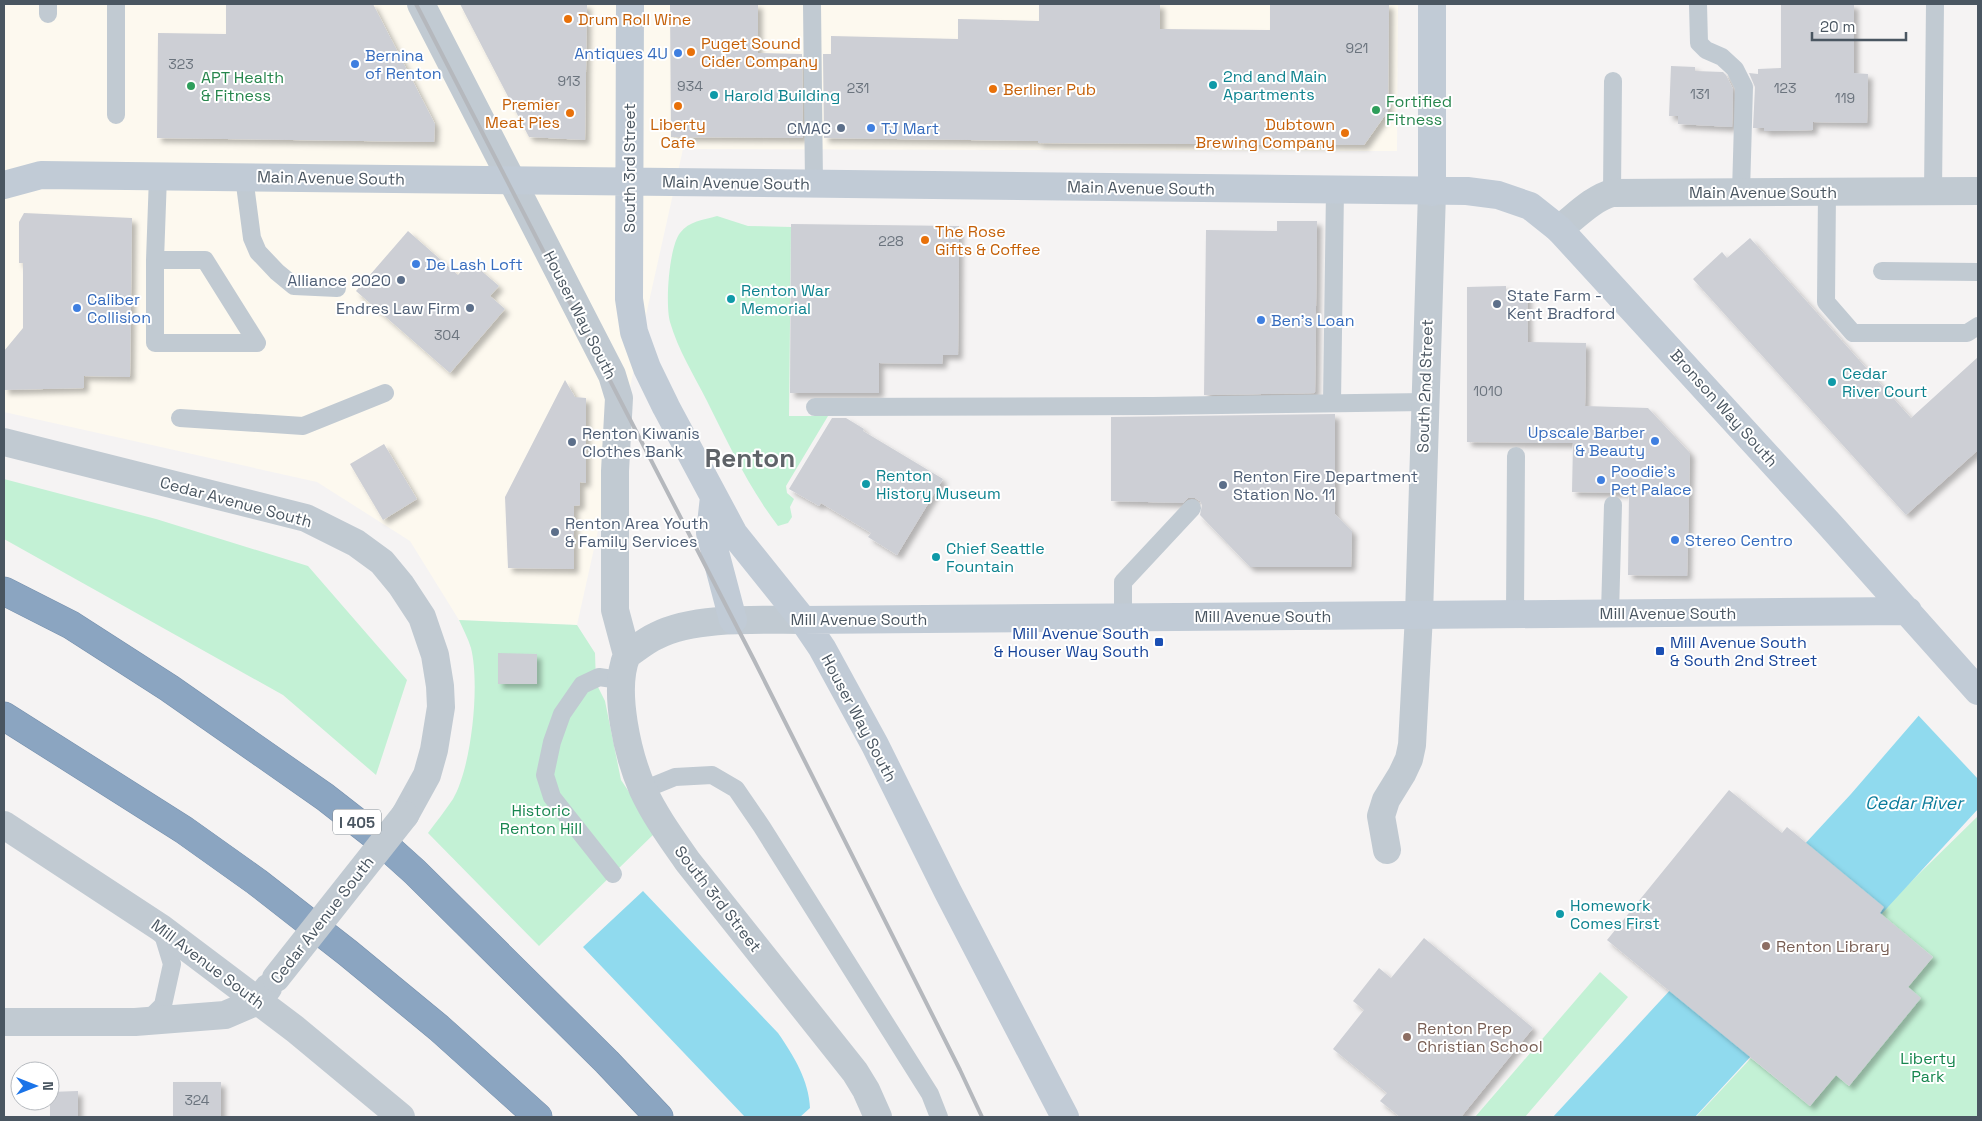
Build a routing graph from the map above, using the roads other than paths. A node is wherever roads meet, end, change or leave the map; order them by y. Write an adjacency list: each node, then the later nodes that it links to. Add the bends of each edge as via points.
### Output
1 (116, 4): 9 (lane)
2 (421, 4): 14 (street, Houser Way South)
3 (630, 4): 15 (main road, South 3rd Street)
4 (812, 4): 16 (lane)
5 (1432, 4): 21 (main road, South 2nd Street)
6 (1698, 4): 22 (lane, via 1699,44 1734,68 1744,87)
7 (1935, 4): 19 (lane)
8 (1612, 81): 24 (lane)
9 (116, 115)
10 (4, 164): 11 (main road, Main Avenue South)
11 (41, 175): 12 (main road, Main Avenue South); 17 (main road, Main Avenue South)
12 (158, 176): 13 (main road, Main Avenue South); 26 (lane)
13 (244, 177): 14 (main road, Main Avenue South); 29 (lane, via 252,238 258,252 294,286)
14 (511, 180): 15 (main road, Main Avenue South); 50 (street, Houser Way South, via 612,375 619,398 615,471 615,610)
15 (628, 182): 16 (main road, Main Avenue South); 31 (main road, South 3rd Street, via 629,299)
16 (814, 184): 18 (main road, Main Avenue South)
17 (4, 185)
18 (1335, 190): 21 (main road, Main Avenue South); 34 (lane)
19 (1933, 191): 20 (street, Main Avenue South); 23 (street, Main Avenue South)
20 (1978, 191)
21 (1432, 192): 25 (main road, Bronson Way South, via 1466,191 1498,196 1530,206); 33 (street, South 2nd Street)
22 (1741, 192): 23 (street, Main Avenue South); 24 (street, Main Avenue South)
23 (1827, 192): 30 (lane, via 1826,302 1853,333 1967,333)
24 (1612, 193): 25 (street, Main Avenue South, via 1596,200)
25 (1559, 229): 45 (main road, Bronson Way South)
26 (155, 260): 26 (lane, via 155,343 257,343 205,260)
27 (1882, 272): 28 (lane)
28 (1978, 272)
29 (337, 288)
30 (1978, 326)
31 (634, 332): 39 (main road, Houser Way South, via 647,368)
32 (385, 393): 36 (lane, via 303,426)
33 (1425, 402): 34 (lane); 46 (street, South 2nd Street)
34 (1332, 403): 35 (lane)
35 (815, 407)
36 (180, 418)
37 (4, 442): 58 (street, Cedar Avenue South, bridge, via 306,518 356,543 382,562 422,617 435,655 441,707 427,775 405,815)
38 (1516, 456): 44 (lane)
39 (714, 497): 48 (main road, via 710,533); 49 (main road, Houser Way South, via 734,534)
40 (1612, 505): 43 (lane)
41 (1192, 508): 47 (lane, via 1124,582)
42 (4, 590): 65 (highway, I 405, via 71,625 169,688 375,836 415,872)
43 (1610, 613): 44 (main road, Mill Avenue South); 45 (main road, Mill Avenue South)
44 (1514, 614): 46 (main road, Mill Avenue South)
45 (1911, 614): 51 (main road, Bronson Way South)
46 (1419, 615): 47 (main road, Mill Avenue South); 55 (street, South 2nd Street, via 1412,745 1381,816)
47 (1123, 617): 49 (main road, Mill Avenue South)
48 (733, 620): 49 (street, Mill Avenue South); 50 (street, Mill Avenue South, via 680,627 656,636)
49 (803, 620): 68 (main road, Houser Way South, via 822,648 875,746)
50 (623, 668): 53 (street, South 3rd Street, via 621,707); 56 (lane, via 582,685 562,714 545,775 552,797)
51 (1978, 691)
52 (4, 716): 61 (highway, via 192,835 280,900)
53 (643, 790): 66 (street, South 3rd Street, via 688,862 856,1072); 67 (lane, via 674,777 712,775 736,789 930,1094)
54 (4, 825): 57 (street, Mill Avenue South)
55 (1387, 850)
56 (613, 874)
57 (161, 928): 58 (street, Mill Avenue South); 59 (lane, via 172,964 163,1005)
58 (258, 1001): 59 (street, Cedar Avenue South, via 225,1015); 62 (street, Mill Avenue South)
59 (147, 1021): 60 (street, Cedar Avenue South)
60 (4, 1022)
61 (439, 1028): 63 (highway); 64 (highway)
62 (401, 1117)
63 (517, 1117)
64 (538, 1117)
65 (659, 1117)
66 (878, 1117)
67 (939, 1117)
68 (1065, 1117)

